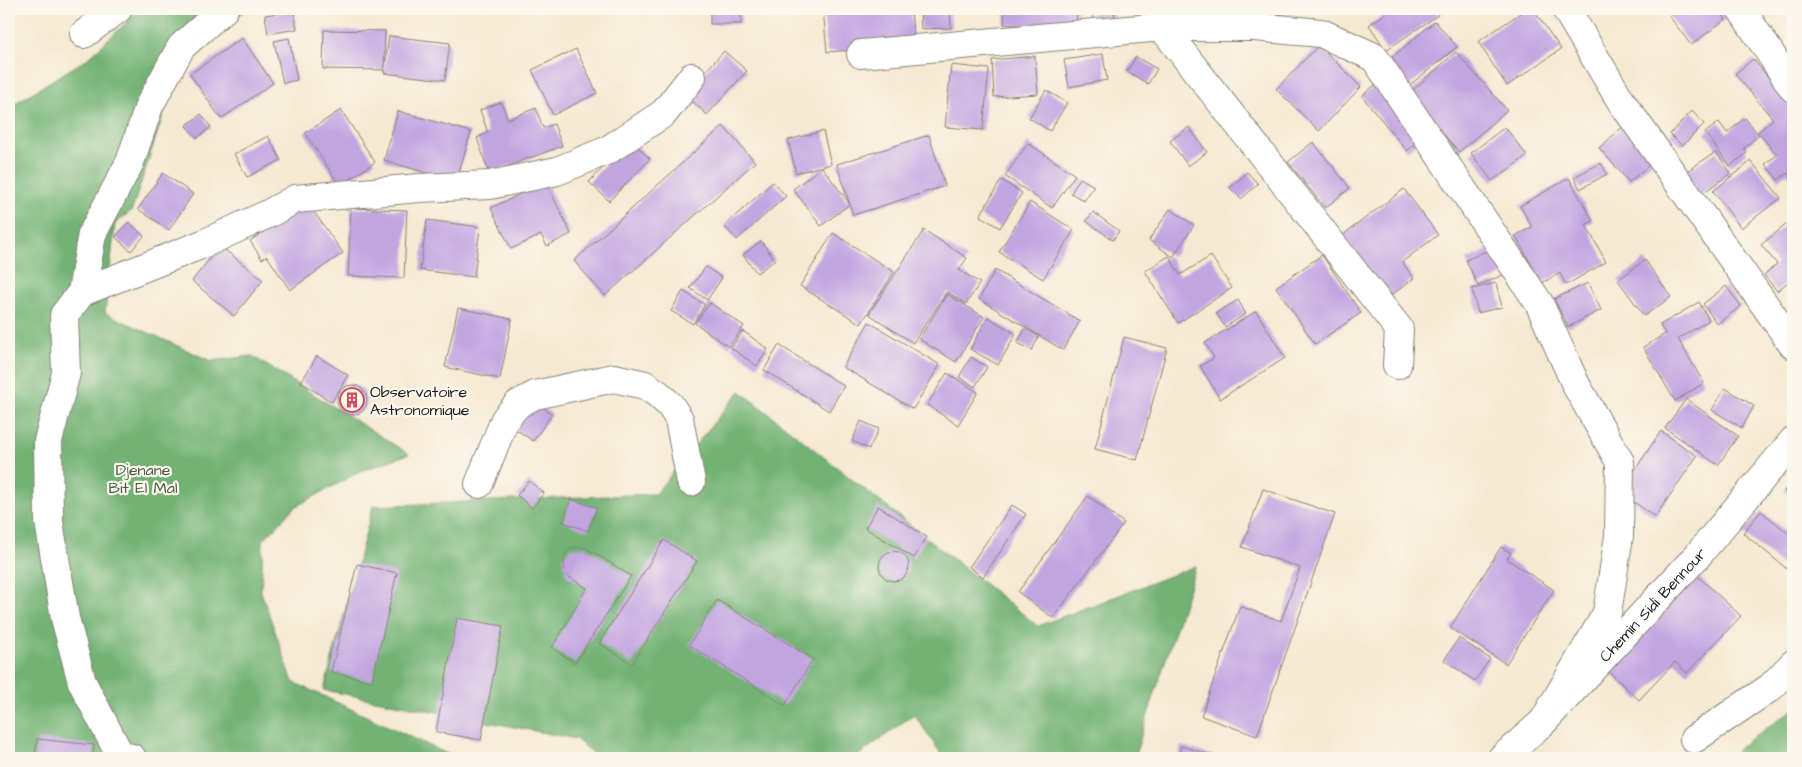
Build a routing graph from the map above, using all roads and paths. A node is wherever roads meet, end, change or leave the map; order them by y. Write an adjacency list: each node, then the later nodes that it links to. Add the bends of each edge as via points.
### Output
1 (118, 9): 6 (street)
2 (224, 9): 10 (street, via 180,47 150,106 130,162 92,234)
3 (1566, 9): 11 (street, via 1621,101)
4 (1742, 9): 9 (street)
5 (1162, 27): 7 (street); 12 (street, via 1399,328); 17 (street, via 1255,27 1320,33 1374,57 1539,303 1576,386 1620,462 1619,536 1607,612)
6 (84, 34)
7 (861, 54)
8 (692, 77): 10 (street, via 664,113 608,150 558,171 490,185 295,199 203,244)
9 (1793, 88)
10 (82, 292): 19 (street, via 64,315 66,374 48,442 48,522 65,618 82,682 120,755)
11 (1793, 345)
12 (1397, 365)
13 (1793, 440): 17 (street, Chemin Sidi Bennour, via 1698,555)
14 (691, 482): 15 (street, via 678,419 670,405 645,385 614,378 535,395 518,404 505,420)
15 (478, 484)
16 (1793, 664): 18 (street, via 1770,687)
17 (1542, 722): 20 (street, Chemin Sidi Bennour)
18 (1694, 739)
19 (132, 758)
20 (1502, 758)

